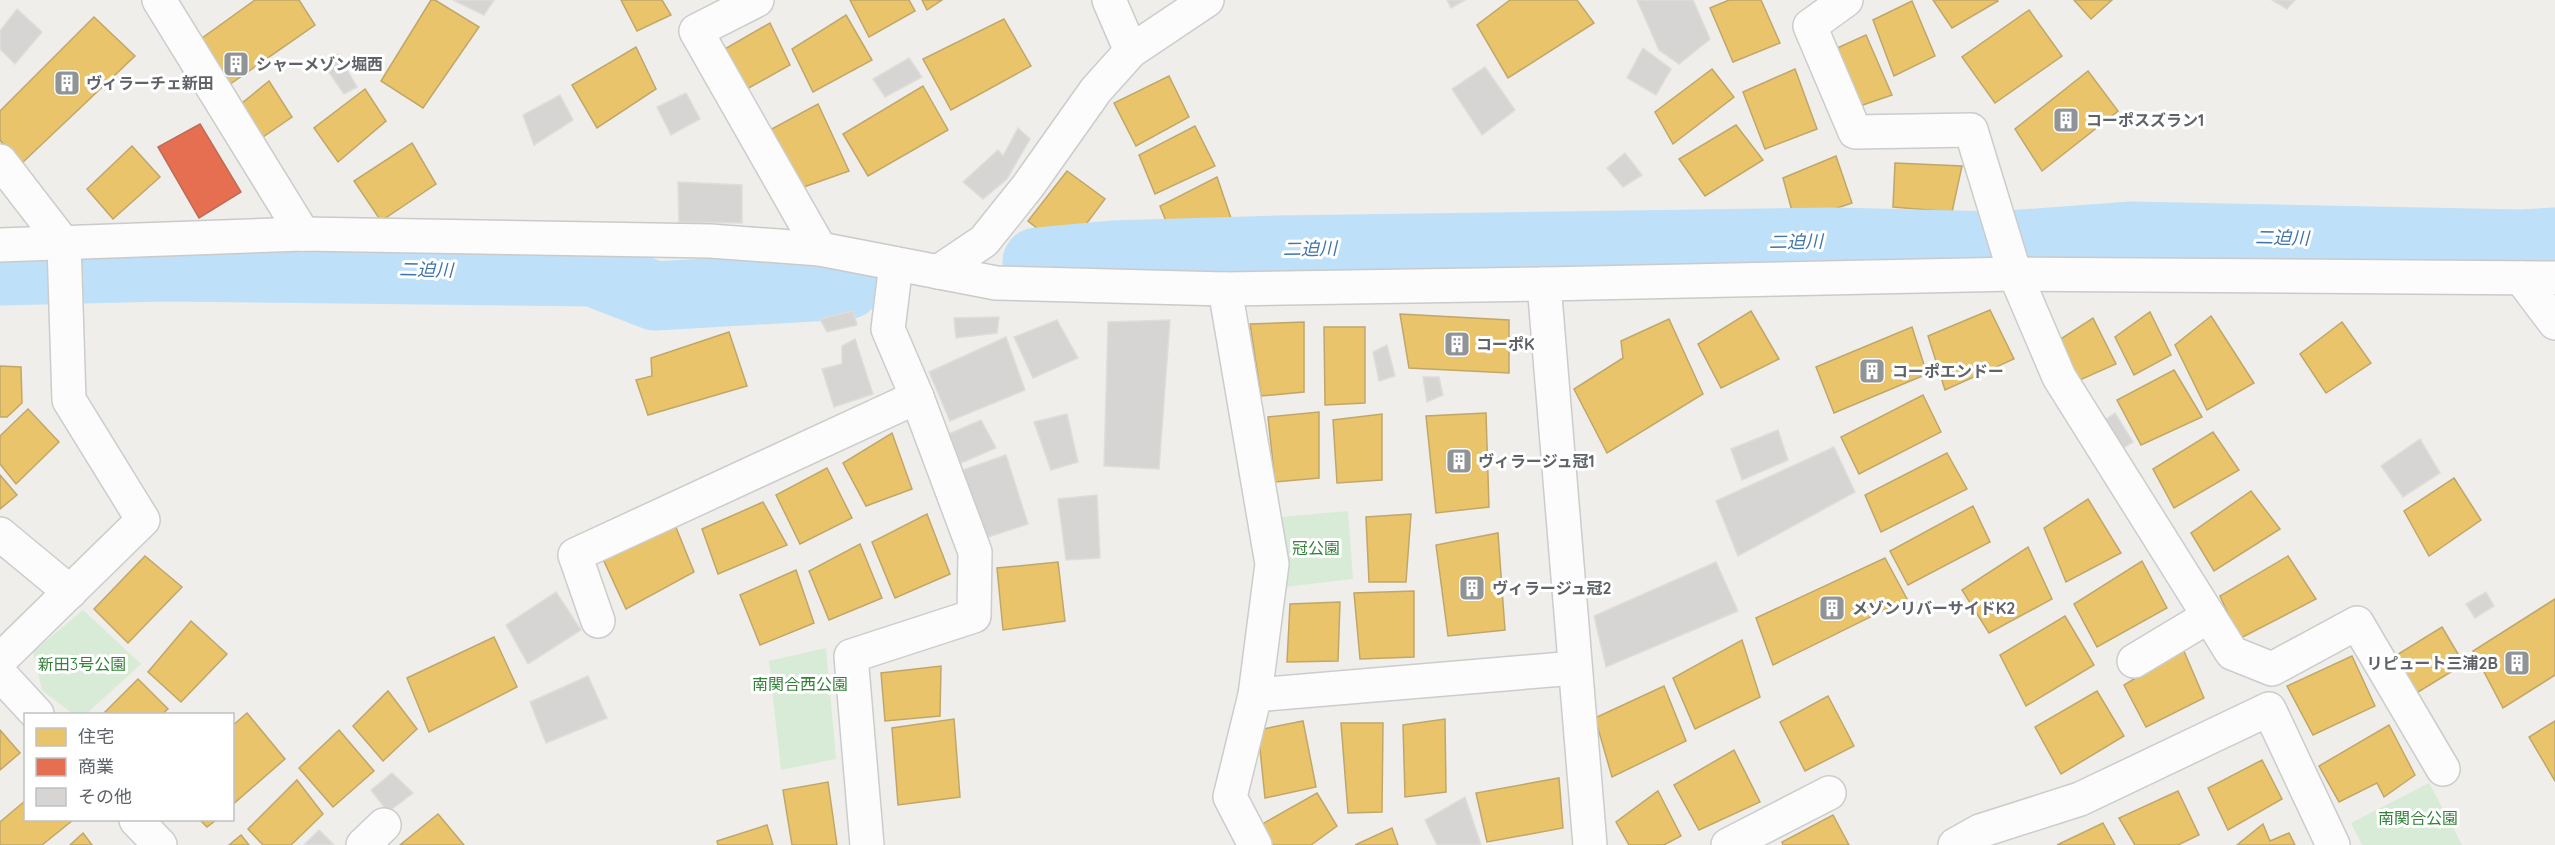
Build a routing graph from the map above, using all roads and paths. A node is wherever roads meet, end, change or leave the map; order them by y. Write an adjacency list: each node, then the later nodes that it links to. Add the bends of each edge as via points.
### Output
1 (159, 0): 8 (street)
2 (757, 0): 10 (street, via 696,30)
3 (1109, 0): 6 (street)
4 (1208, 0): 6 (street)
5 (1846, 0): 13 (street, via 1810,26 1856,132 1971,130)
6 (1131, 51): 14 (street, via 1095,90 984,241)
7 (0, 160): 11 (street)
8 (303, 234): 10 (street, via 710,241); 11 (street)
9 (0, 245): 11 (street)
10 (820, 249): 12 (street)
11 (65, 264): 22 (street, via 69,400 143,520)
12 (896, 264): 14 (street); 20 (street, via 888,329)
13 (2014, 269): 15 (street); 17 (street); 23 (street, via 2058,377)
14 (938, 272): 18 (street, via 996,283)
15 (2520, 278): 16 (street); 19 (street)
16 (2555, 278)
17 (1544, 284): 18 (street); 27 (street)
18 (1225, 289): 29 (street, via 1272,564)
19 (2555, 323)
20 (917, 397): 24 (street, via 575,555); 35 (street, via 975,552 974,616 851,656)
21 (0, 534): 22 (street)
22 (70, 592): 25 (street)
23 (2209, 616): 26 (street); 31 (street, via 2232,653 2272,669 2357,623)
24 (598, 621)
25 (0, 660)
26 (2134, 661)
27 (1575, 668): 29 (street); 37 (street)
28 (0, 674): 30 (street)
29 (1255, 694): 36 (street, via 1230,797)
30 (37, 713)
31 (2442, 769)
32 (1829, 793): 38 (street)
33 (138, 821): 34 (street)
34 (159, 845)
35 (867, 845)
36 (1255, 845)
37 (1590, 845)
38 (1728, 845)
39 (1955, 845): 40 (street, via 1980,831 2080,799 2269,710)
40 (2333, 845)

